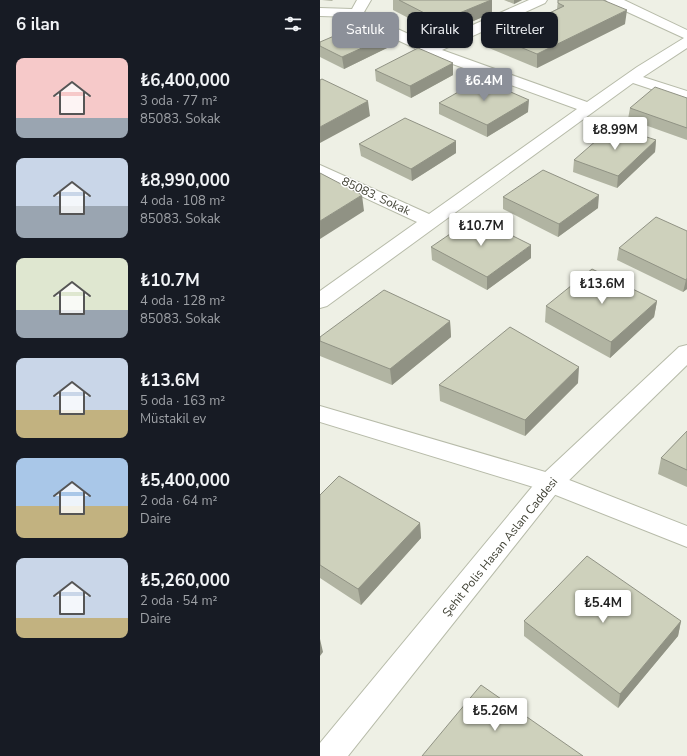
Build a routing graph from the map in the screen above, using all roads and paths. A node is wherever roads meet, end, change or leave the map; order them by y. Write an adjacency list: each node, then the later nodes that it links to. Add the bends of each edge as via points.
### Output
1 (364, 0): 6 (street)
2 (540, 0): 10 (street)
3 (613, 0): 7 (street)
4 (320, 12): 5 (street)
5 (332, 12)
6 (357, 12)
7 (687, 35)
8 (399, 36): 10 (street)
9 (687, 42): 11 (street)
10 (432, 50): 13 (street)
11 (632, 78): 12 (street); 13 (street)
12 (687, 96)
13 (590, 108): 15 (street)
14 (320, 170): 15 (street, 85083. Sokak)
15 (432, 222): 16 (street)
16 (320, 301)
17 (687, 352): 19 (street, Şehit Polis Hasan Aslan Caddesi)
18 (320, 414): 19 (street)
19 (550, 483): 20 (street); 21 (street, Şehit Polis Hasan Aslan Caddesi)
20 (687, 537)
21 (329, 756)

